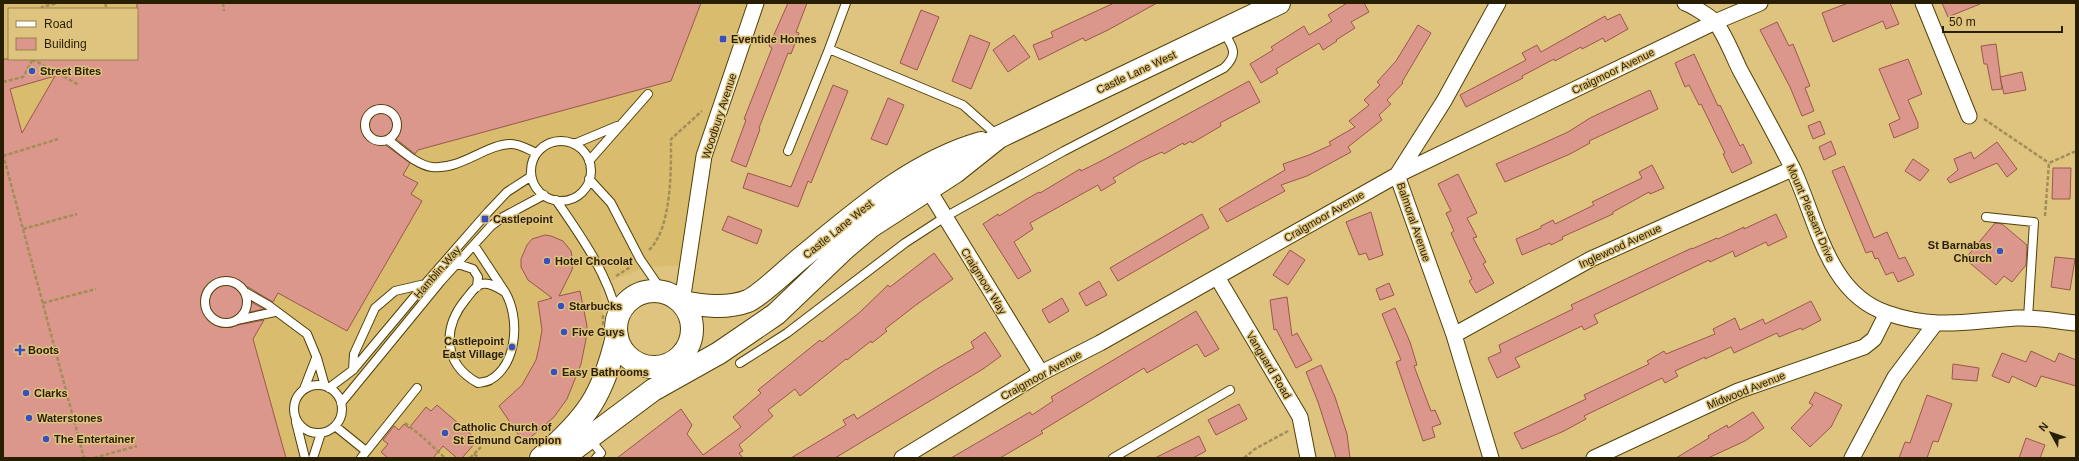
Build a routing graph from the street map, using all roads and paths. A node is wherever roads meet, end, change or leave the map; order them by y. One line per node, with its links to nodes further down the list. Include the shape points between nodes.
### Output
1 (57, 3): 10 (path)
2 (223, 3): 11 (path)
3 (756, 3): 55 (street, Woodbury Avenue, via 704,156)
4 (846, 3): 14 (lane)
5 (1279, 3): 13 (main road, Castle Lane West)
6 (1498, 3): 34 (street, Balmoral Avenue, via 1444,101)
7 (1685, 3): 12 (street)
8 (1760, 3): 12 (street, Craigmoor Avenue)
9 (1923, 3): 21 (street)
10 (42, 8)
11 (224, 11)
12 (1715, 22): 32 (street, Mount Pleasant Drive); 34 (street, Craigmoor Avenue)
13 (1223, 31): 23 (main road, Castle Lane West); 40 (lane, via 1234,53 1224,68 1064,151)
14 (829, 49): 23 (lane, via 963,104); 27 (lane)
15 (32, 60): 17 (path, via 23,77)
16 (35, 60): 18 (path)
17 (3, 82)
18 (79, 85)
19 (648, 94): 22 (lane)
20 (704, 109): 44 (path, via 670,139 666,218 656,243)
21 (1967, 111): 31 (path)
22 (620, 125): 26 (lane); 30 (lane)
23 (996, 138): 36 (main road, Castle Lane West, via 955,172); 55 (main road, Castle Lane West, via 961,149 889,189 750,300 721,306)
24 (58, 139): 29 (path)
25 (388, 140): 25 (lane, via 374,140 366,130 366,119 372,112 387,110 396,118 397,129); 28 (lane, via 417,161 431,167 452,164 497,146 512,144)
26 (574, 144): 28 (lane, via 554,142 544,146); 30 (lane)
27 (788, 151)
28 (537, 153): 33 (lane)
29 (3, 155): 42 (path)
30 (589, 160): 35 (lane)
31 (2049, 163)
32 (1792, 169): 57 (street, Mount Pleasant Drive, via 1827,254 1846,285 1875,308); 63 (street, Inglewood Avenue, via 1590,259)
33 (531, 173): 37 (lane, via 533,182); 48 (lane, Hamblin Way, via 530,177 507,192)
34 (1397, 175): 46 (street, Craigmoor Avenue); 63 (street, Balmoral Avenue)
35 (589, 179): 38 (lane, via 576,197); 44 (lane, via 611,203)
36 (928, 189): 40 (street, Craigmoor Way); 64 (main road, Castle Lane West, via 870,227 776,314)
37 (544, 195): 38 (lane); 43 (lane, Hamblin Way, via 503,217)
38 (556, 200): 47 (lane, via 586,244)
39 (77, 214): 42 (path)
40 (945, 217): 67 (lane, via 905,243 787,333); 69 (street, Craigmoor Way)
41 (1986, 218): 58 (lane, via 2034,222)
42 (23, 229): 54 (path)
43 (474, 245): 45 (lane, Hamblin Way); 53 (lane)
44 (640, 259): 47 (path); 51 (lane)
45 (458, 264): 49 (lane, via 473,269 478,277); 75 (lane, Hamblin Way)
46 (1217, 276): 69 (street, Craigmoor Avenue, via 1100,343); 78 (street, Vanguard Road)
47 (606, 283): 62 (lane, via 612,295); 62 (path, via 600,290 603,313)
48 (425, 284): 68 (lane, Hamblin Way); 68 (lane, Hamblin Way, via 395,291 375,308 354,354)
49 (477, 287): 53 (lane, via 489,284); 53 (lane, via 462,304 451,324 449,343 454,360 466,376 478,383 490,380 502,369 513,347 514,315)
50 (96, 289): 54 (path)
51 (662, 291): 55 (main road); 62 (main road, via 651,291 635,296 623,308)
52 (244, 292): 56 (lane, via 261,300); 59 (lane, via 246,307); 59 (lane, via 237,284 226,281 213,285 205,296 206,309 214,320 226,323)
53 (505, 292)
54 (43, 302): 86 (path)
55 (682, 302): 66 (main road, via 692,323 692,335 688,346)
56 (275, 312): 59 (lane); 65 (lane, via 306,334)
57 (1887, 313): 61 (street, Mount Pleasant Drive); 101 (street, Midwood Avenue, via 1874,339 1864,347 1738,391)
58 (2028, 318): 60 (street, Mount Pleasant Drive); 61 (street, Mount Pleasant Drive)
59 (237, 320)
60 (2076, 323)
61 (1936, 324): 102 (street, via 1895,377)
62 (612, 328): 66 (main road, via 620,346 635,362 656,367); 93 (main road, via 609,369 596,398 579,422)
63 (1454, 335): 100 (street, Balmoral Avenue)
64 (719, 353): 66 (main road); 73 (main road, Castle Lane West)
65 (317, 358): 70 (lane); 72 (lane)
66 (674, 360): 73 (main road, Castle Lane West)
67 (740, 363)
68 (353, 370): 70 (lane, Hamblin Way)
69 (1041, 373): 96 (street, Craigmoor Avenue)
70 (327, 387): 72 (lane, Hamblin Way, via 318,385); 75 (lane)
71 (417, 388): 76 (lane)
72 (304, 389): 77 (lane, via 295,401)
73 (653, 390): 81 (main road, Castle Lane West)
74 (1230, 390): 97 (lane)
75 (341, 402): 79 (lane, via 341,415)
76 (396, 415): 85 (lane); 90 (path)
77 (295, 416): 80 (lane, via 305,430); 88 (lane)
78 (1302, 424): 98 (path, via 1255,449); 99 (street, Vanguard Road)
79 (335, 426): 80 (lane); 85 (lane)
80 (321, 433): 89 (lane)
81 (588, 437): 94 (main road, Castle Lane West); 95 (lane, via 601,453)
82 (137, 446): 87 (path)
83 (481, 447): 84 (path)
84 (474, 454): 91 (path); 92 (path)
85 (364, 455)
86 (84, 458)
87 (94, 458)
88 (306, 458)
89 (313, 458)
90 (446, 458)
91 (470, 458)
92 (480, 458)
93 (541, 458)
94 (562, 458)
95 (596, 458)
96 (902, 458)
97 (1112, 458)
98 (1244, 458)
99 (1308, 458)
100 (1491, 458)
101 (1594, 458)
102 (1852, 458)

